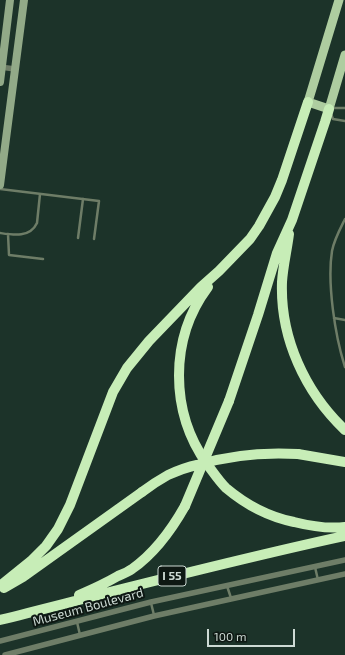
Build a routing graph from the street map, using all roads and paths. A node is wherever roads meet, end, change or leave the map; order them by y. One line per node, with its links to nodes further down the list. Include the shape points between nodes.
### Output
1 (10, 0): 5 (street)
2 (24, 0): 6 (street)
3 (339, 0): 8 (main road)
4 (345, 55): 10 (main road)
5 (1, 68): 6 (street); 7 (street)
6 (15, 69): 12 (street)
7 (0, 82)
8 (308, 102): 10 (main road); 24 (highway, via 275,197 250,239)
9 (345, 108): 10 (lane)
10 (329, 109): 11 (lane, via 333,120); 18 (highway)
11 (345, 121)
12 (2, 150): 13 (street)
13 (0, 185)
14 (0, 189): 15 (lane)
15 (40, 194): 16 (lane); 20 (lane, via 35,227 24,234)
16 (83, 199): 21 (lane); 22 (lane, via 99,201)
17 (345, 219): 25 (lane, via 332,249 330,267)
18 (292, 220): 28 (highway, via 282,283 283,307 290,341 302,373 311,388); 41 (highway, bridge, via 277,253 229,401 178,519 163,539 132,569)
19 (0, 233): 20 (lane)
20 (8, 234): 23 (lane, via 9,256)
21 (78, 238)
22 (94, 239)
23 (43, 259)
24 (219, 271): 30 (highway, via 192,313 181,348 179,365 184,414 200,454 226,487 254,507 281,519 307,526); 37 (highway, via 179,309 127,368 113,392 70,505 58,529 31,561)
25 (334, 318): 26 (lane); 27 (lane)
26 (345, 320)
27 (345, 367)
28 (345, 430)
29 (345, 462): 38 (highway, bridge, via 298,454 254,454 210,461 168,475 23,577)
30 (345, 527)
31 (345, 536): 41 (highway, I 55)
32 (345, 560): 33 (street, Museum Boulevard)
33 (315, 566): 35 (lane); 36 (street, Museum Boulevard)
34 (345, 574): 35 (street, Museum Boulevard)
35 (318, 580): 39 (street, Museum Boulevard)
36 (227, 585): 39 (lane); 40 (street, Museum Boulevard)
37 (0, 586)
38 (0, 590)
39 (231, 599): 42 (street, Museum Boulevard)
40 (151, 602): 42 (lane); 44 (street, Museum Boulevard)
41 (54, 606): 43 (highway, I 55)
42 (154, 616): 45 (street, Museum Boulevard)
43 (0, 620)
44 (77, 622): 45 (lane); 46 (street, Museum Boulevard)
45 (81, 636): 47 (street, Museum Boulevard)
46 (0, 641)
47 (5, 655)

